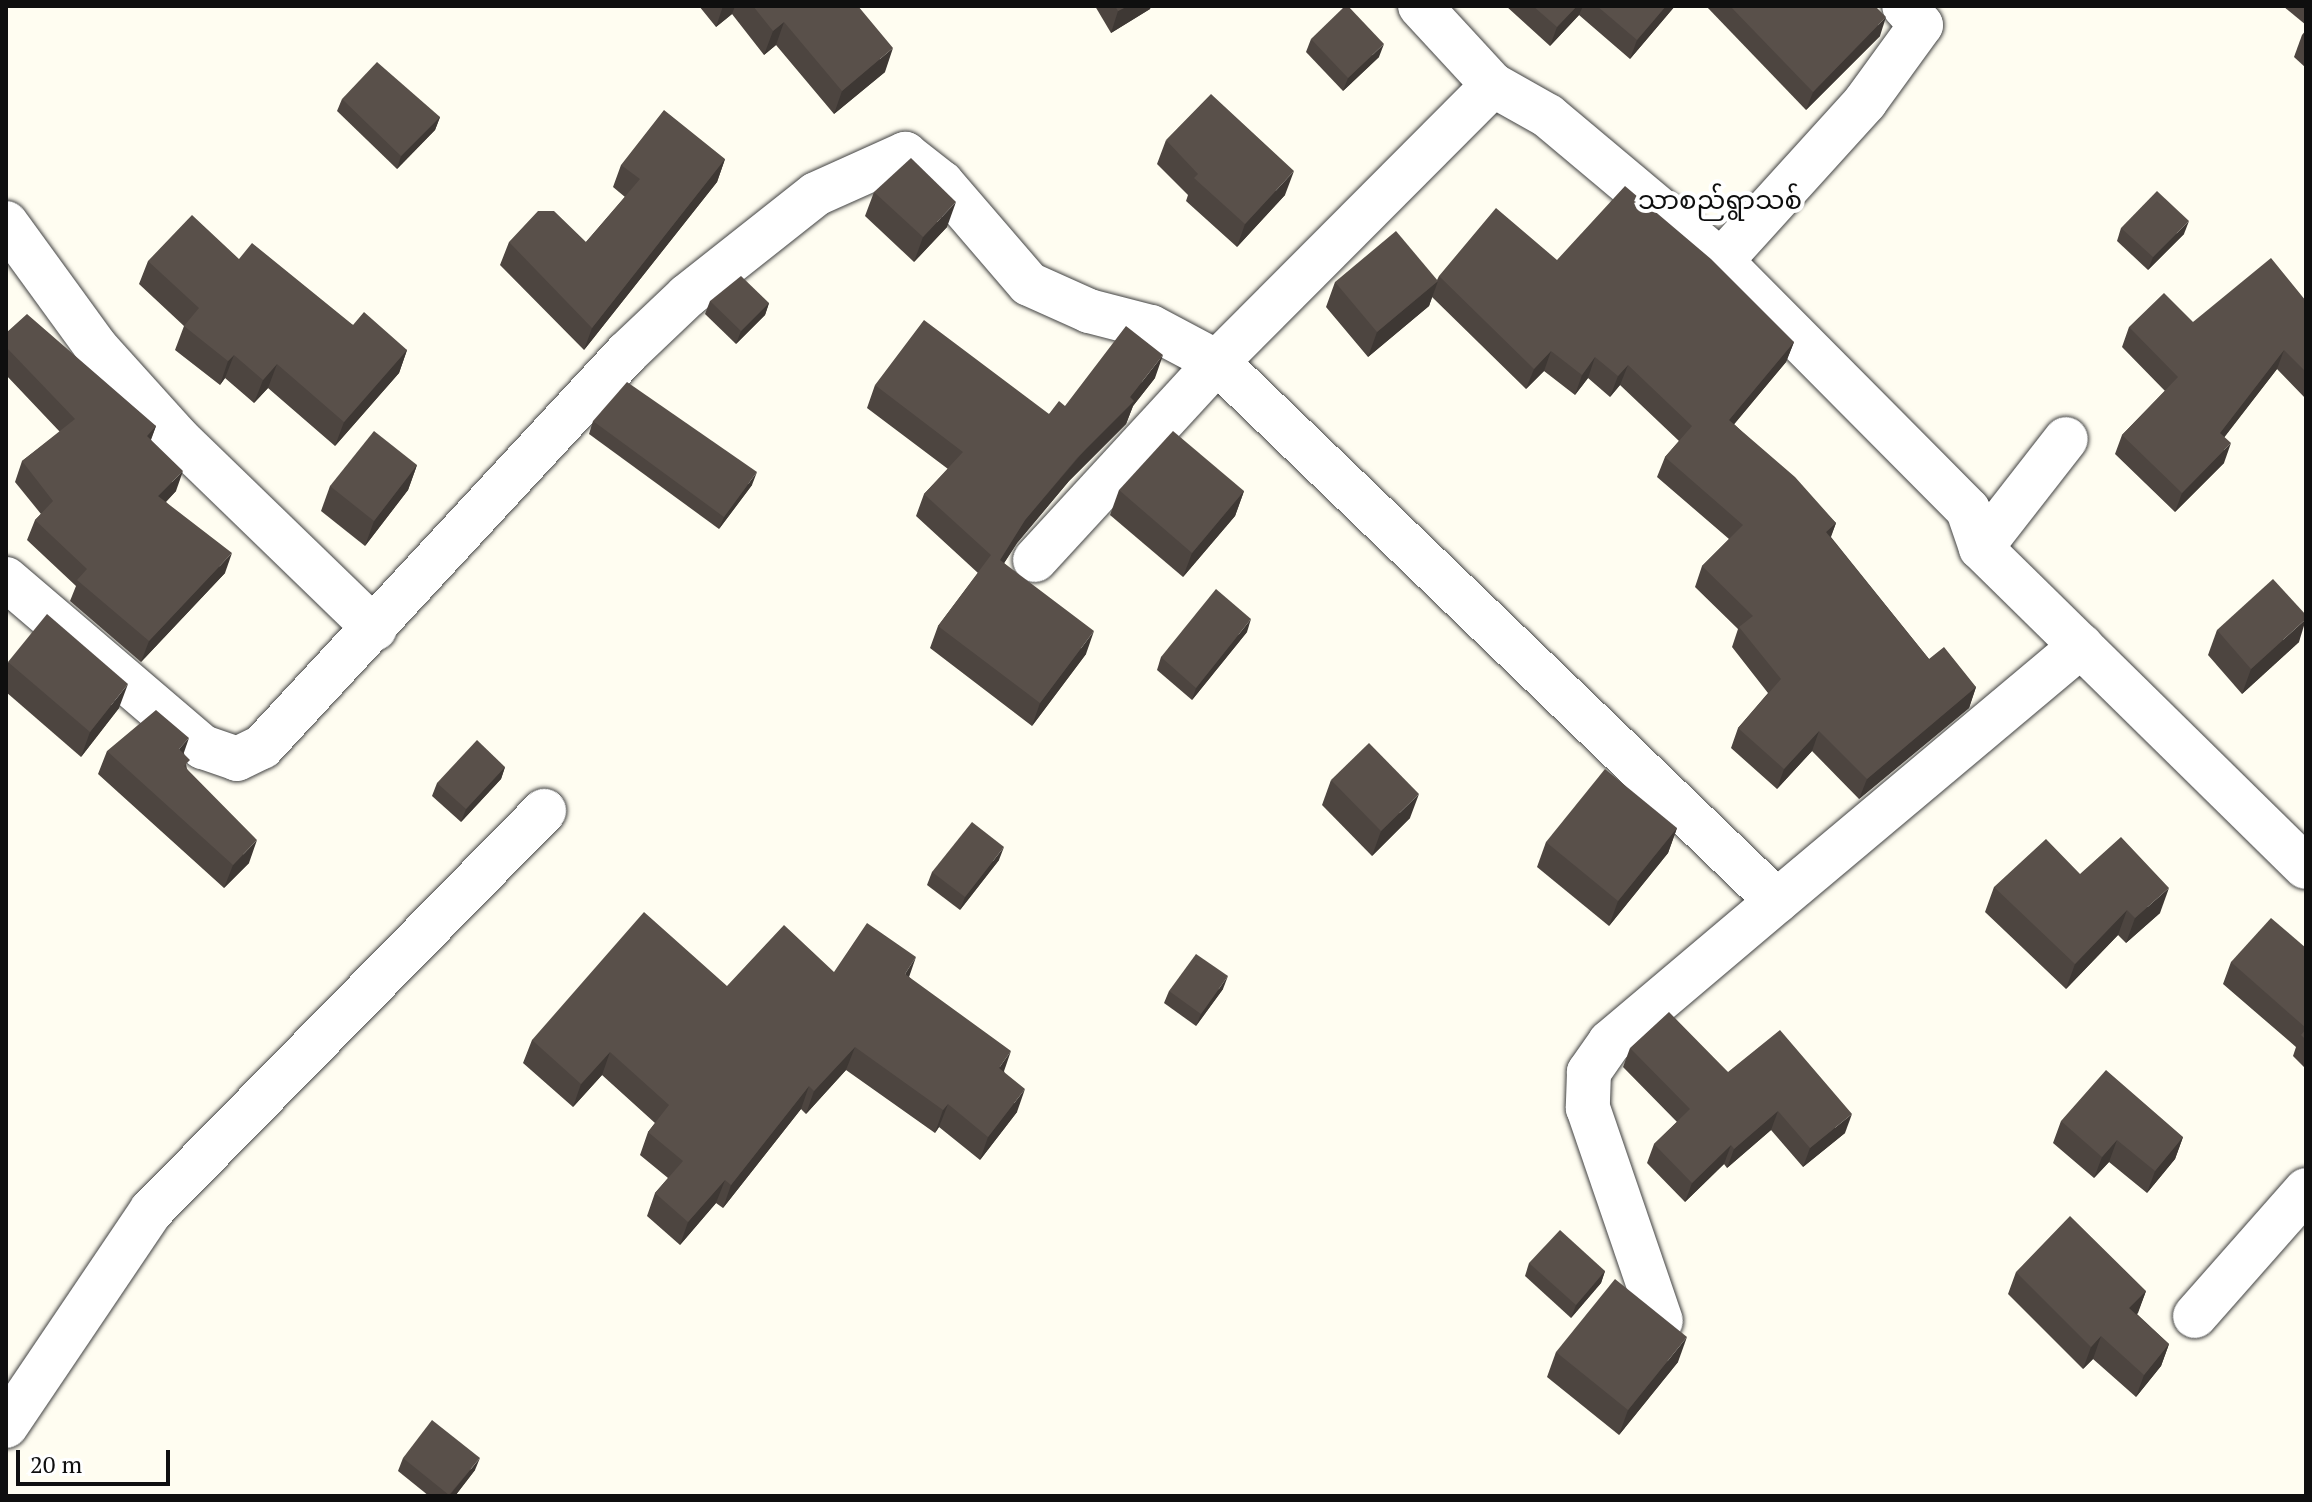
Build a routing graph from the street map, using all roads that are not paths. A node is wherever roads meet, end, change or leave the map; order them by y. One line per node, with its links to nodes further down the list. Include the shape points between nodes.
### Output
1 (1420, 6): 3 (street)
2 (1920, 12): 5 (street, via 1865,102)
3 (1493, 85): 5 (street, via 1548,116); 6 (street)
4 (6, 223): 11 (street, via 96,347 157,415)
5 (1721, 261): 8 (street, via 1968,510)
6 (1217, 362): 9 (street); 11 (street, via 1151,327 1089,311 1029,284 942,183 905,154 816,194 687,296 627,353); 15 (street)
7 (2066, 439): 8 (street)
8 (1981, 548): 12 (street)
9 (1035, 560)
10 (6, 579): 11 (street, via 203,747 237,759 262,747)
11 (375, 629)
12 (2081, 646): 14 (street); 15 (street)
13 (544, 811): 19 (street, via 151,1211)
14 (2306, 867)
15 (1777, 901): 18 (street, via 1610,1042 1589,1072 1588,1108)
16 (2306, 1190): 17 (street)
17 (2195, 1316)
18 (1661, 1321)
19 (6, 1426)

